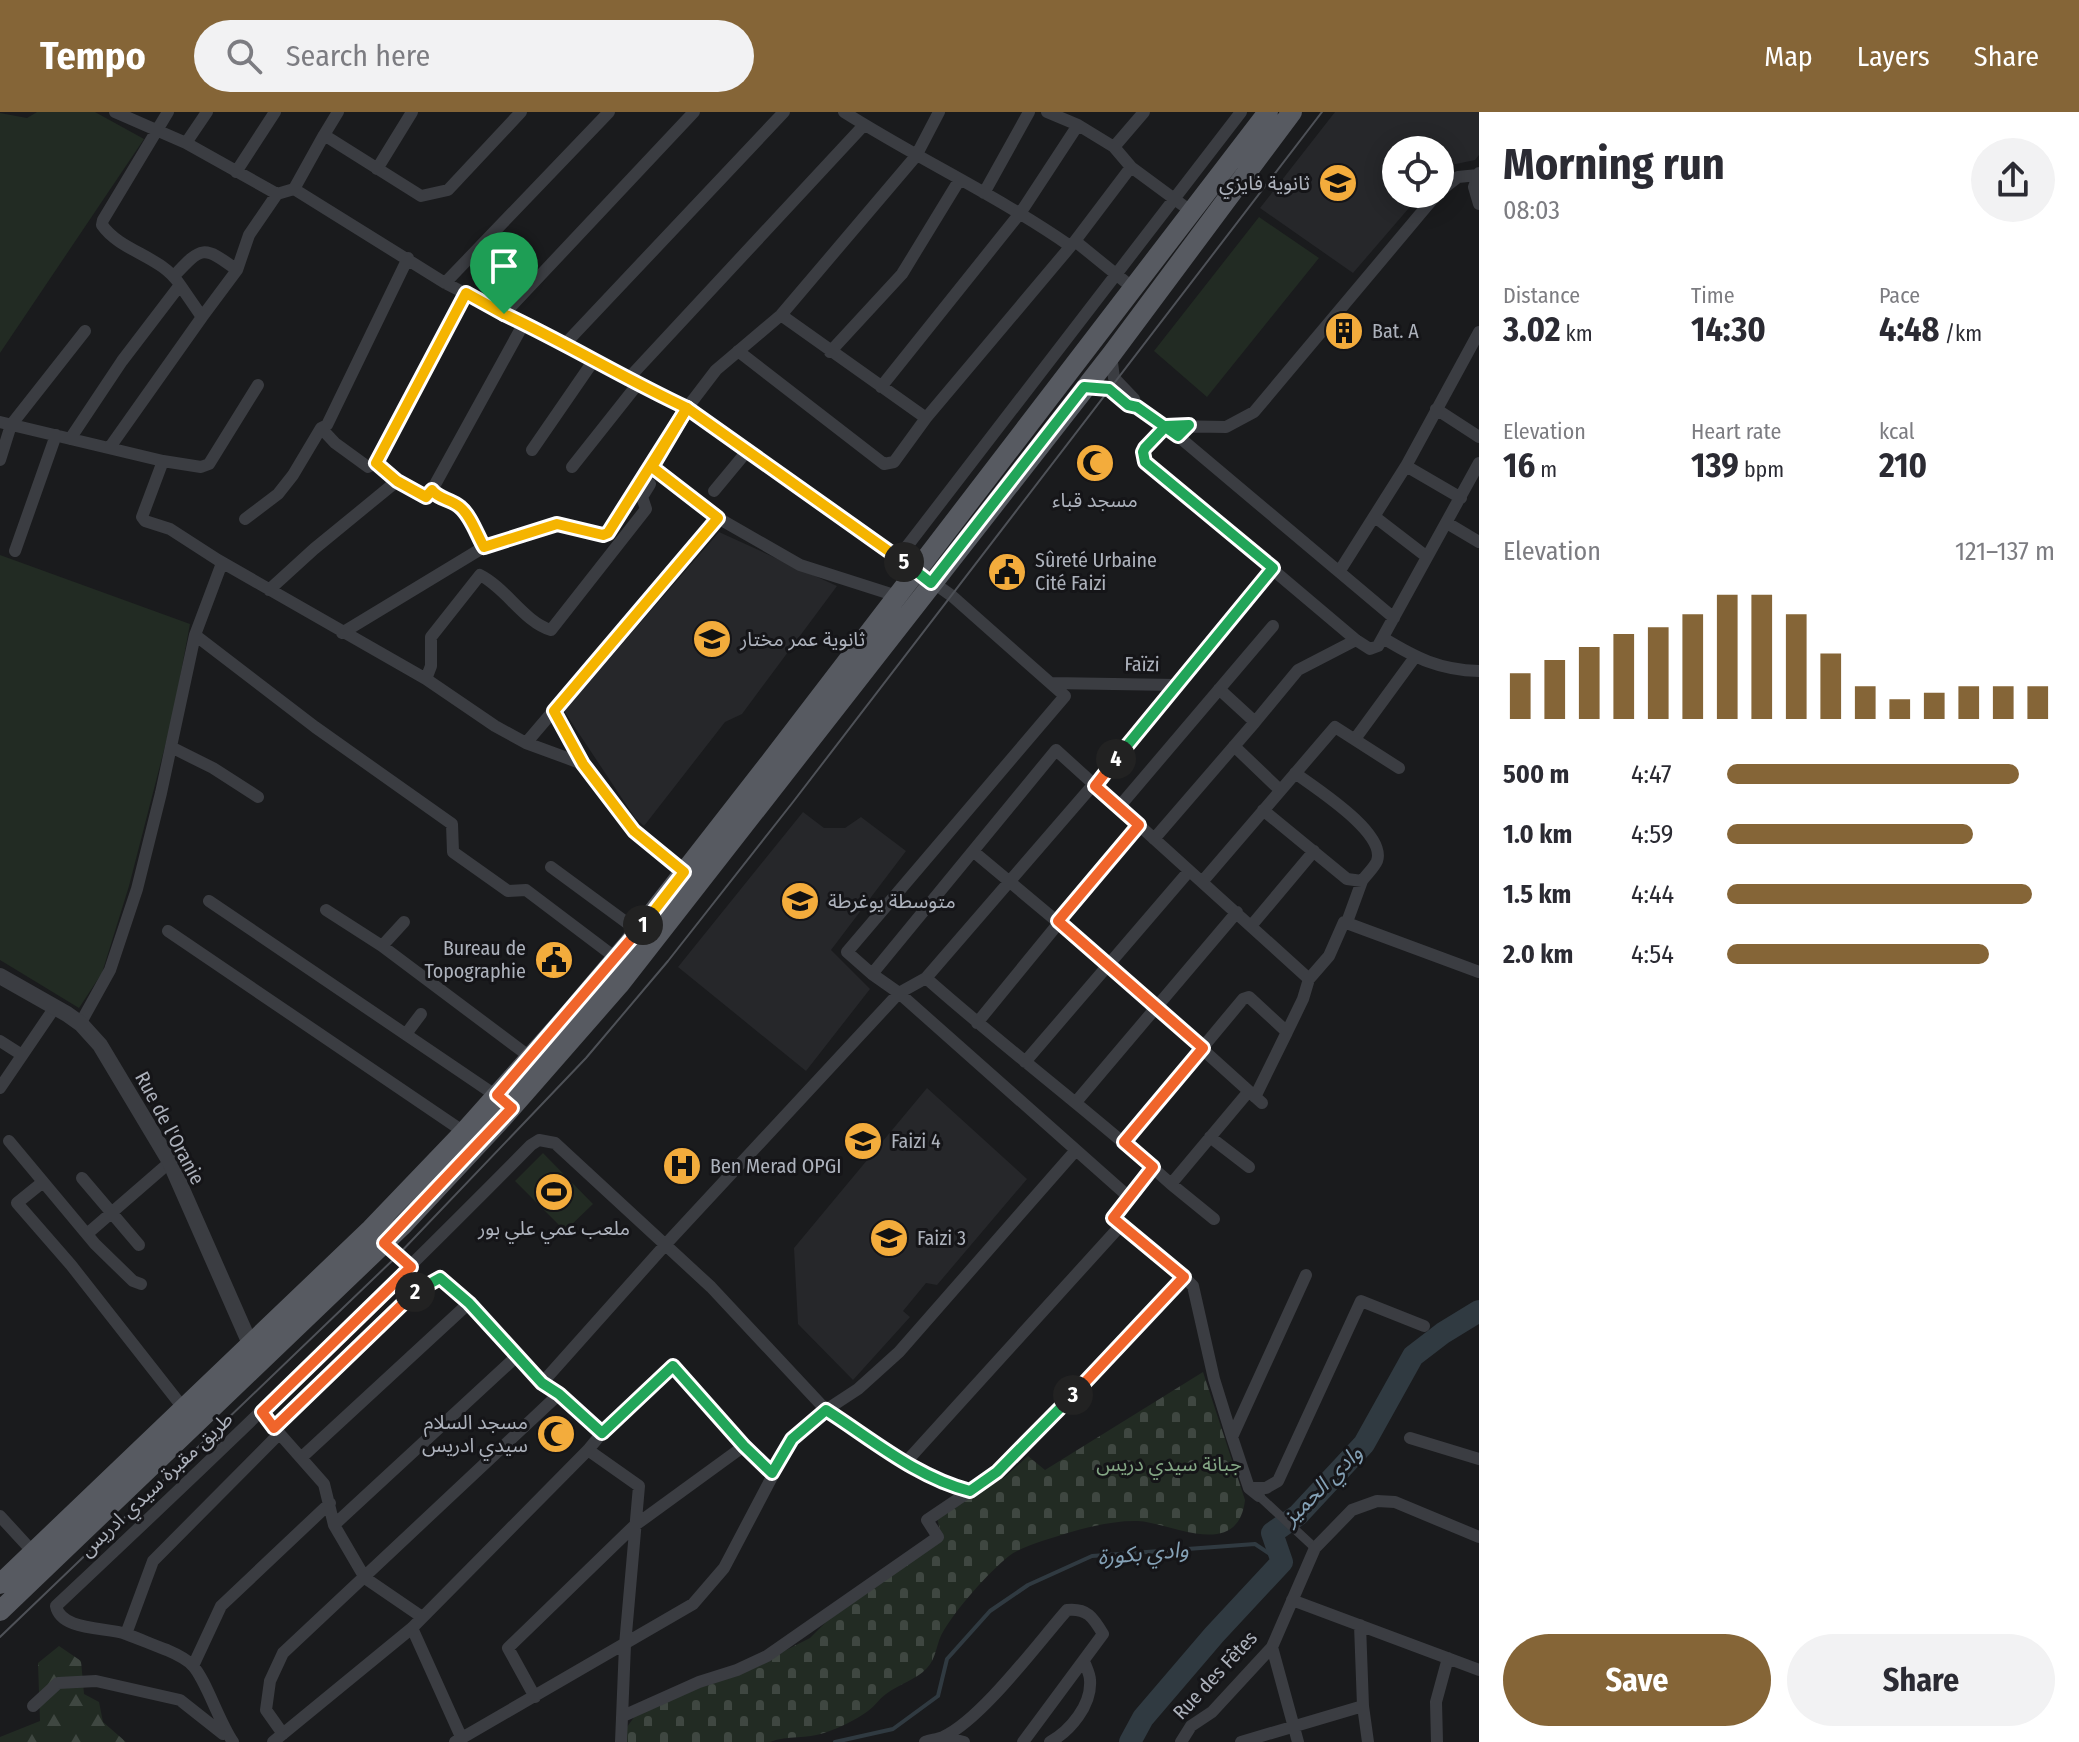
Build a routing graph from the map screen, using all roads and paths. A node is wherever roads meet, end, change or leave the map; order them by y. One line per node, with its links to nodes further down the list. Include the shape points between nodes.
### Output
1 (115, 112): 21 (street)
2 (168, 112): 21 (street)
3 (207, 112): 23 (street)
4 (275, 112): 28 (street)
5 (338, 112): 22 (street)
6 (412, 112): 27 (street)
7 (521, 112): 27 (street, via 448,190 421,196)
8 (609, 112): 45 (street)
9 (694, 112): 48 (street)
10 (784, 112): 54 (street)
11 (845, 112): 19 (street)
12 (939, 112): 25 (street)
13 (1029, 112): 33 (street)
14 (1047, 112): 20 (street)
15 (1144, 112): 24 (street)
16 (1241, 112): 35 (street)
17 (1268, 112): 39 (main road)
18 (1292, 112): 57 (main road)
19 (864, 125): 25 (street); 59 (street)
20 (1078, 125): 24 (street); 38 (street)
21 (155, 130): 23 (street); 44 (street, via 102,225)
22 (324, 135): 27 (street); 32 (street)
23 (186, 143): 28 (street)
24 (1114, 147): 26 (street)
25 (916, 156): 30 (street); 49 (street)
26 (1131, 167): 35 (street); 40 (street)
27 (377, 169)
28 (236, 172): 34 (street)
29 (1478, 174): 31 (street); 36 (street, via 1474,187)
30 (960, 179): 33 (street); 56 (street, via 902,274)
31 (1454, 180)
32 (294, 189): 34 (street); 41 (street)
33 (984, 193): 38 (street)
34 (277, 194): 42 (street, via 249,235)
35 (1175, 197): 39 (street); 43 (street)
36 (1479, 204)
37 (1426, 208): 68 (street, via 1254,412 1226,427)
38 (1021, 212): 40 (street); 61 (street)
39 (1192, 212): 46 (main road)
40 (1072, 244): 43 (street); 66 (street)
41 (408, 258): 45 (street); 70 (street)
42 (237, 270): 44 (street, via 200,251); 50 (street)
43 (1115, 274): 46 (street); 97 (street)
44 (177, 281): 50 (street); 74 (street)
45 (445, 283): 47 (street)
46 (1133, 288): 101 (main road)
47 (466, 293): 48 (street); 80 (street)
48 (504, 314): 51 (street)
49 (781, 315): 55 (street); 56 (street)
50 (202, 317): 75 (street)
51 (524, 323): 54 (street); 86 (street)
52 (85, 331): 67 (street)
53 (1479, 332): 65 (street)
54 (565, 344): 58 (street)
55 (738, 351): 64 (street); 66 (street, via 884,464 894,462)
56 (830, 352): 61 (street)
57 (1111, 355): 62 (main road); 63 (street)
58 (594, 360): 59 (street); 76 (street)
59 (632, 382): 64 (street); 83 (street)
60 (258, 385): 79 (street, via 209,464)
61 (881, 387): 66 (street)
62 (1084, 387): 63 (street); 101 (main road)
63 (1115, 387): 69 (street, via 1128,405)
64 (687, 408): 77 (street); 84 (street)
65 (1436, 409): 73 (street); 82 (street)
66 (926, 418)
67 (5, 423): 71 (street); 78 (street)
68 (1189, 425): 69 (street); 72 (street)
69 (1166, 426): 72 (street); 99 (street, via 1145,448 1145,462)
70 (321, 428): 80 (street, via 368,467); 91 (street, via 278,494)
71 (56, 435): 74 (street); 95 (street)
72 (1178, 436): 100 (street)
73 (1479, 437)
74 (70, 439): 75 (street)
75 (110, 447): 79 (street)
76 (532, 450)
77 (748, 450): 87 (street); 97 (street)
78 (0, 460)
79 (163, 461): 98 (street, via 142,517)
80 (376, 463): 85 (street)
81 (1479, 463): 88 (street)
82 (1406, 466): 88 (street); 89 (street)
83 (572, 467)
84 (654, 470): 90 (street); 94 (street, via 608,533 557,524); 112 (street, via 642,497 646,509 551,630 480,575 431,637)
85 (397, 481): 86 (street, via 426,497); 102 (street)
86 (432, 490): 94 (street, via 465,512)
87 (714, 491)
88 (1461, 498): 92 (street)
89 (1375, 517): 96 (street); 100 (street)
90 (718, 518): 103 (street, via 800,565); 116 (street)
91 (245, 519)
92 (1447, 523): 93 (street); 96 (street)
93 (1479, 542)
94 (484, 547): 106 (street)
95 (15, 551)
96 (1427, 557): 104 (street)
97 (898, 558): 101 (street)
98 (222, 563): 102 (street); 107 (street)
99 (1273, 568): 109 (street); 114 (street, Faïzi)
100 (1339, 572): 104 (street)
101 (924, 577): 103 (main road); 113 (street); 172 (main road, via 681,908)
102 (269, 590): 106 (street)
103 (897, 596): 136 (main road)
104 (1394, 618): 108 (street)
105 (1273, 626): 115 (street)
106 (342, 633): 112 (street)
107 (195, 635): 121 (street); 150 (street, via 452,824 453,852 508,891 526,890)
108 (1383, 638): 109 (street, via 1370,649); 110 (street)
109 (1356, 640): 117 (street, via 1298,670)
110 (1415, 657): 111 (street, via 1452,670); 118 (street)
111 (1479, 671)
112 (426, 679): 119 (street)
113 (1051, 683): 114 (street, Faïzi); 153 (street, via 1065,696 847,952)
114 (1176, 685): 125 (street)
115 (1219, 689): 117 (street); 128 (street)
116 (554, 711): 119 (street); 122 (street)
117 (1255, 722): 120 (street)
118 (1355, 739): 123 (street); 124 (street, via 1335,727)
119 (526, 743): 122 (street)
120 (1234, 746): 126 (street); 131 (street)
121 (171, 747): 127 (street); 162 (street, via 110,970)
122 (583, 764): 136 (street, via 634,831)
123 (1399, 768)
124 (1295, 773): 126 (street); 138 (street, via 1367,830 1377,847 1377,860)
125 (1095, 786): 128 (street); 130 (street); 133 (street, via 1056,750); 137 (street)
126 (1280, 790): 129 (street)
127 (258, 797)
128 (1119, 807): 130 (street)
129 (1263, 810): 132 (street); 139 (street)
130 (1139, 825): 131 (street); 143 (street)
131 (1154, 839): 135 (street)
132 (1314, 851): 138 (street, via 1347,879); 146 (street)
133 (974, 852): 137 (street); 153 (street)
134 (551, 867): 148 (street)
135 (1189, 871): 139 (street); 151 (street)
136 (684, 872): 148 (main road)
137 (1008, 880): 143 (street); 155 (street)
138 (1362, 881): 145 (street)
139 (1202, 882): 142 (street)
140 (209, 901): 164 (street)
141 (326, 910): 149 (street)
142 (1237, 912): 146 (street); 158 (street)
143 (1058, 921): 151 (street); 161 (street)
144 (404, 922): 149 (street)
145 (1347, 922): 152 (street); 156 (street)
146 (1251, 926): 156 (street)
147 (168, 931): 174 (street)
148 (638, 931): 150 (main road)
149 (382, 946): 168 (street)
150 (616, 958): 168 (main road)
151 (1108, 964): 158 (street); 169 (street)
152 (1479, 972)
153 (872, 974): 157 (street)
154 (0, 976): 159 (street, Rue de l'Oranie)
155 (926, 978): 157 (street); 161 (street)
156 (1309, 979): 163 (street)
157 (899, 993): 178 (street); 191 (street)
158 (1155, 1006): 166 (street); 173 (street)
159 (55, 1007): 162 (street, Rue de l'Oranie); 167 (street)
160 (421, 1014): 164 (street)
161 (977, 1023): 169 (street)
162 (80, 1024): 179 (street, Rue de l'Oranie, via 100,1045)
163 (1287, 1032): 166 (street, via 1249,997); 171 (street)
164 (406, 1034): 172 (street)
165 (0, 1041): 167 (street)
166 (1203, 1048): 171 (street); 177 (street)
167 (22, 1055): 170 (street)
168 (530, 1057): 172 (main road)
169 (1025, 1062): 173 (street)
170 (0, 1088)
171 (1255, 1097): 175 (street)
172 (505, 1101): 174 (main road); 190 (main road)
173 (1076, 1102): 177 (street)
174 (464, 1132): 200 (main road)
175 (1210, 1137): 181 (street); 184 (street)
176 (9, 1141): 183 (street)
177 (1124, 1142): 180 (street)
178 (1076, 1150): 185 (street); 205 (street, via 899,1352)
179 (170, 1162): 186 (street); 200 (street, Rue de l'Oranie)
180 (1153, 1167): 184 (street); 185 (street)
181 (1249, 1167)
182 (82, 1178): 186 (street)
183 (43, 1182): 189 (street); 204 (street, via 17,1203)
184 (1171, 1184): 187 (street)
185 (1130, 1198): 188 (street, via 1113,1218)
186 (112, 1213): 189 (street); 192 (street)
187 (1214, 1219)
188 (1122, 1224): 195 (street); 215 (street)
189 (87, 1234): 196 (street)
190 (384, 1243): 193 (street); 200 (main road)
191 (666, 1244): 193 (street, طريق مقبرة سيدي ادريس, via 562,1149 539,1140); 202 (street); 205 (street)
192 (139, 1245)
193 (409, 1269): 197 (street); 206 (street, طريق مقبرة سيدي ادريس)
194 (1306, 1275): 209 (street)
195 (1184, 1277): 209 (street, via 1193,1286); 217 (street, via 997,1472)
196 (141, 1284)
197 (420, 1288): 198 (street, via 440,1278); 207 (street)
198 (469, 1303): 201 (street); 213 (street)
199 (1424, 1326): 218 (street, via 1361,1301 1278,1481)
200 (254, 1354): 204 (main road); 229 (main road)
201 (518, 1355): 202 (street); 221 (street)
202 (542, 1383): 203 (street)
203 (559, 1394): 208 (street); 226 (street)
204 (184, 1409): 225 (main road)
205 (826, 1410): 215 (street); 216 (street, via 792,1439)
206 (262, 1412): 207 (street); 233 (street, طريق مقبرة سيدي ادريس, via 56,1606 63,1619)
207 (276, 1431): 213 (street); 233 (street, via 153,1561)
208 (602, 1433): 211 (street, via 673,1366); 212 (street)
209 (1232, 1437): 218 (street)
210 (1410, 1438): 214 (street)
211 (744, 1446): 216 (street); 222 (street)
212 (588, 1450): 222 (street, via 639,1486); 230 (street)
213 (302, 1457): 219 (street, via 324,1484)
214 (1479, 1459)
215 (906, 1462): 217 (street, via 942,1484)
216 (772, 1473): 234 (street, via 730,1557 704,1592)
217 (970, 1491): 243 (street, via 927,1520 938,1537 767,1656)
218 (1254, 1492): 224 (street)
219 (330, 1503): 221 (street); 238 (street, via 221,1606)
220 (0, 1516): 225 (street)
221 (334, 1525): 226 (street)
222 (634, 1526): 234 (street); 240 (street, via 508,1648)
223 (1479, 1537): 224 (street, via 1395,1502 1377,1501 1352,1510)
224 (1315, 1548): 228 (street, Rue des Fêtes)
225 (33, 1552): 227 (main road)
226 (365, 1578): 230 (street); 246 (street, via 283,1653 270,1681 266,1710)
227 (0, 1584)
228 (1292, 1600): 231 (street); 235 (street, Rue des Fêtes)
229 (0, 1611)
230 (422, 1617): 232 (street)
231 (1360, 1625): 236 (street); 242 (street)
232 (412, 1628): 246 (street); 247 (street)
233 (126, 1634): 238 (street)
234 (625, 1645): 240 (street); 243 (street)
235 (1272, 1647): 244 (street); 254 (street, Rue des Fêtes)
236 (1448, 1658): 239 (street); 258 (street, via 1436,1702)
237 (1084, 1661): 245 (street, via 1103,1634 1092,1616 1080,1609 1067,1610 984,1705); 252 (street); 253 (street, via 1090,1680 1081,1714)
238 (193, 1666): 248 (street)
239 (1479, 1670)
240 (535, 1697): 247 (street)
241 (33, 1706): 248 (street, via 58,1683 96,1681 180,1700)
242 (1363, 1706): 244 (street); 257 (street)
243 (623, 1716): 249 (street)
244 (1294, 1728): 255 (street); 256 (street)
245 (944, 1737): 250 (street); 251 (street)
246 (278, 1738)
247 (459, 1740)
248 (232, 1741)
249 (621, 1741)
250 (925, 1742)
251 (964, 1742)
252 (1023, 1742)
253 (1050, 1742)
254 (1181, 1742)
255 (1241, 1742)
256 (1298, 1742)
257 (1368, 1742)
258 (1437, 1742)

